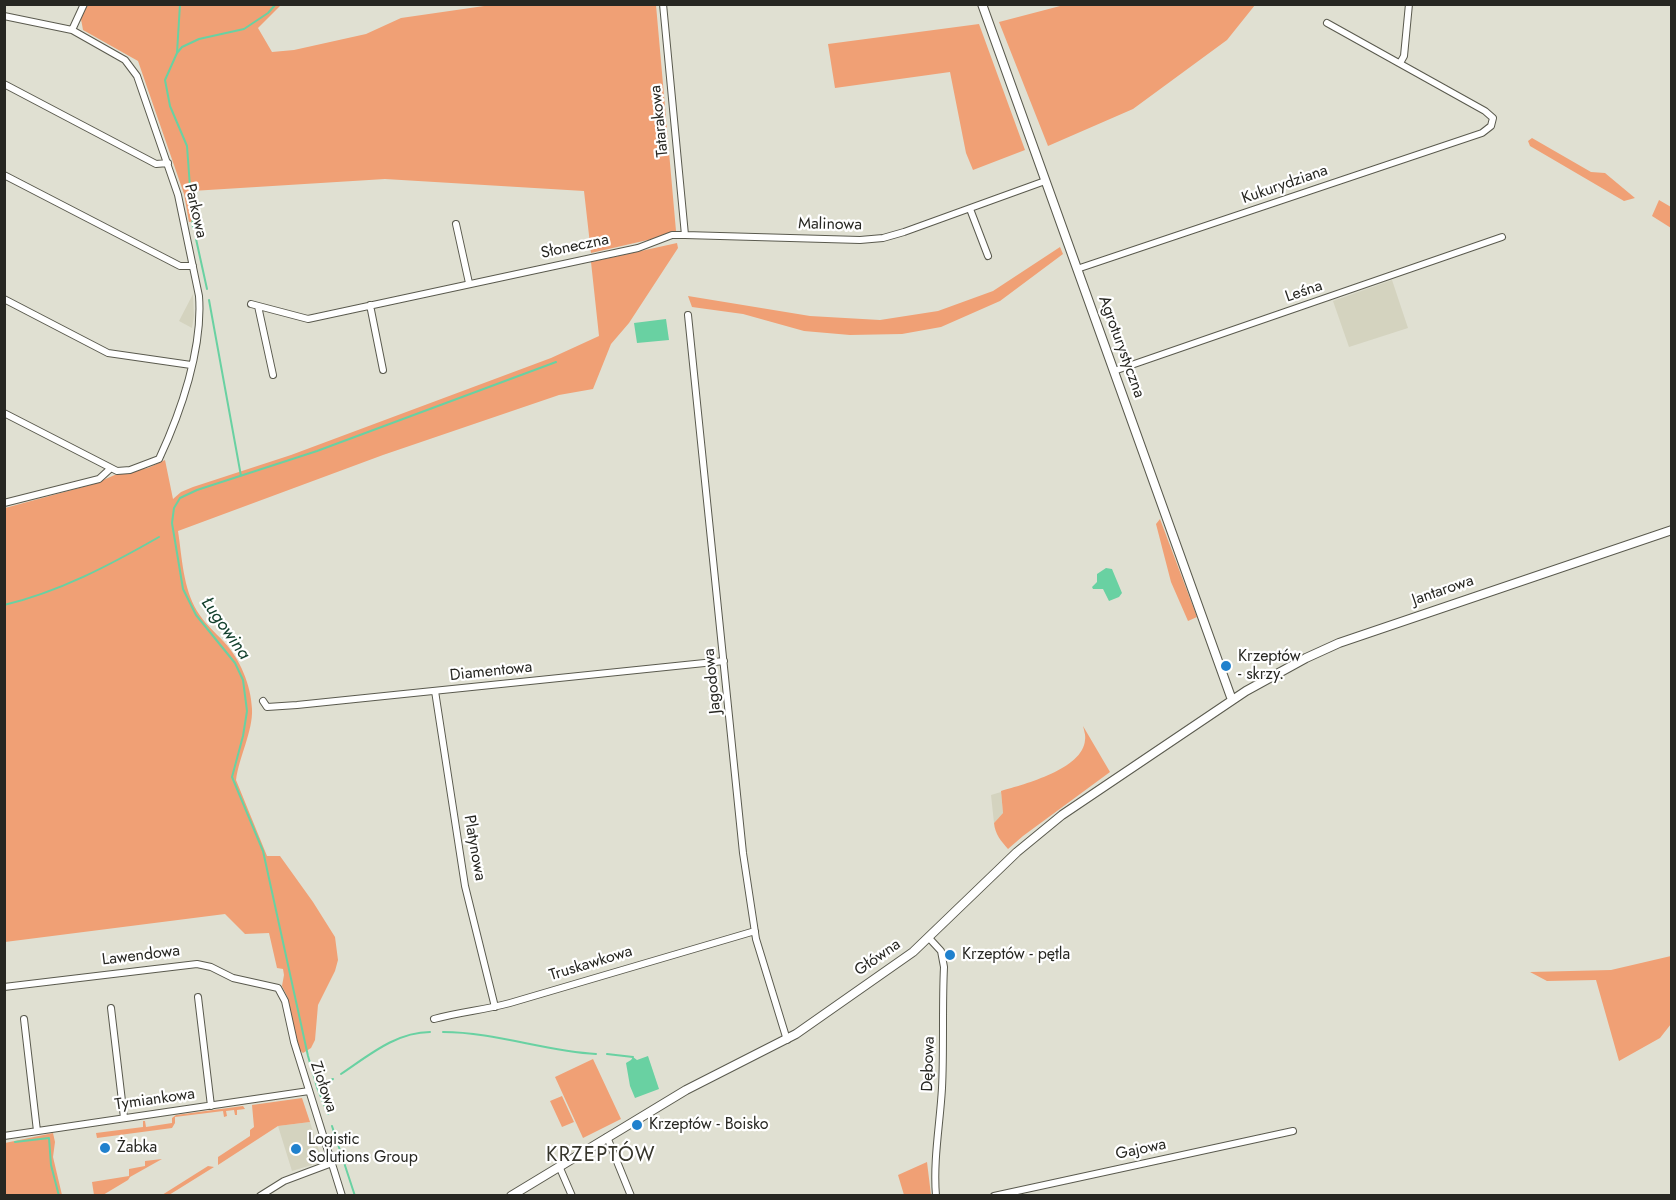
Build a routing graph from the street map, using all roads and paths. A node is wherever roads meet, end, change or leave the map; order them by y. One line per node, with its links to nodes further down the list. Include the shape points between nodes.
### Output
1 (84, 4): 7 (street)
2 (663, 4): 15 (street, Tatarakowa)
3 (982, 4): 12 (street, Agroturystyczna)
4 (1409, 4): 8 (street)
5 (4, 16): 7 (street, Parkowa)
6 (1327, 22): 8 (street)
7 (72, 30): 10 (street, Parkowa, via 131,67)
8 (1400, 63): 19 (street, Kukurydziana, via 1485,111 1493,118 1491,126 1482,133)
9 (4, 84): 10 (street, via 156,164)
10 (168, 163): 18 (street, Parkowa)
11 (4, 175): 18 (street, via 180,266)
12 (1045, 181): 13 (street, Malinowa); 19 (street, Agroturystyczna)
13 (970, 209): 15 (street, Malinowa, via 873,239); 17 (street)
14 (456, 224): 20 (street)
15 (685, 235): 20 (street, Słoneczna)
16 (1502, 237): 26 (street, Leśna)
17 (988, 256)
18 (193, 266): 24 (street, Parkowa, via 200,309)
19 (1077, 269): 26 (street, Agroturystyczna)
20 (469, 284): 22 (street, Słoneczna)
21 (4, 299): 24 (street, via 108,353)
22 (370, 305): 25 (street); 27 (street, Słoneczna, via 308,319 254,305)
23 (688, 315): 32 (street, Jagodowa)
24 (191, 365): 29 (street, Parkowa, via 178,416 159,459 130,471)
25 (383, 370)
26 (1114, 371): 34 (street, Agroturystyczna)
27 (273, 375)
28 (4, 413): 29 (street)
29 (111, 468): 30 (street, via 99,479)
30 (4, 503)
31 (1671, 530): 34 (street, Jantarowa, via 1339,643)
32 (724, 661): 33 (street, Diamentowa); 36 (street, Jagodowa, via 743,853)
33 (435, 691): 35 (street, Diamentowa, via 267,707); 41 (street, Platynowa, via 465,886)
34 (1232, 700): 37 (street, Główna, via 1062,815)
35 (263, 701)
36 (755, 931): 41 (street, Truskawkowa); 45 (street, Jagodowa)
37 (928, 938): 45 (street, Główna); 55 (street, Dębowa, via 941,951 944,967 941,1106 934,1168)
38 (4, 987): 39 (street, Lawendowa, via 197,964 233,978)
39 (278, 988): 46 (street, Ziołowa)
40 (198, 997): 47 (street)
41 (495, 1007): 44 (street, Truskawkowa)
42 (111, 1008): 48 (street)
43 (24, 1019): 49 (street)
44 (434, 1019)
45 (787, 1040): 52 (street, Główna, via 686,1090)
46 (309, 1091): 47 (street, Tymiankowa); 53 (street, Ziołowa)
47 (211, 1106): 48 (street, Tymiankowa)
48 (124, 1118): 49 (street, Tymiankowa)
49 (37, 1131): 51 (street, Tymiankowa)
50 (1293, 1131): 61 (street, Gajowa)
51 (4, 1136)
52 (607, 1137): 54 (street, Główna); 60 (street)
53 (332, 1163): 56 (street, via 284,1180); 57 (street, Ziołowa)
54 (559, 1166): 58 (street, Główna); 59 (street)
55 (938, 1194)
56 (260, 1196)
57 (342, 1196)
58 (511, 1196)
59 (572, 1196)
60 (631, 1196)
61 (994, 1196)

